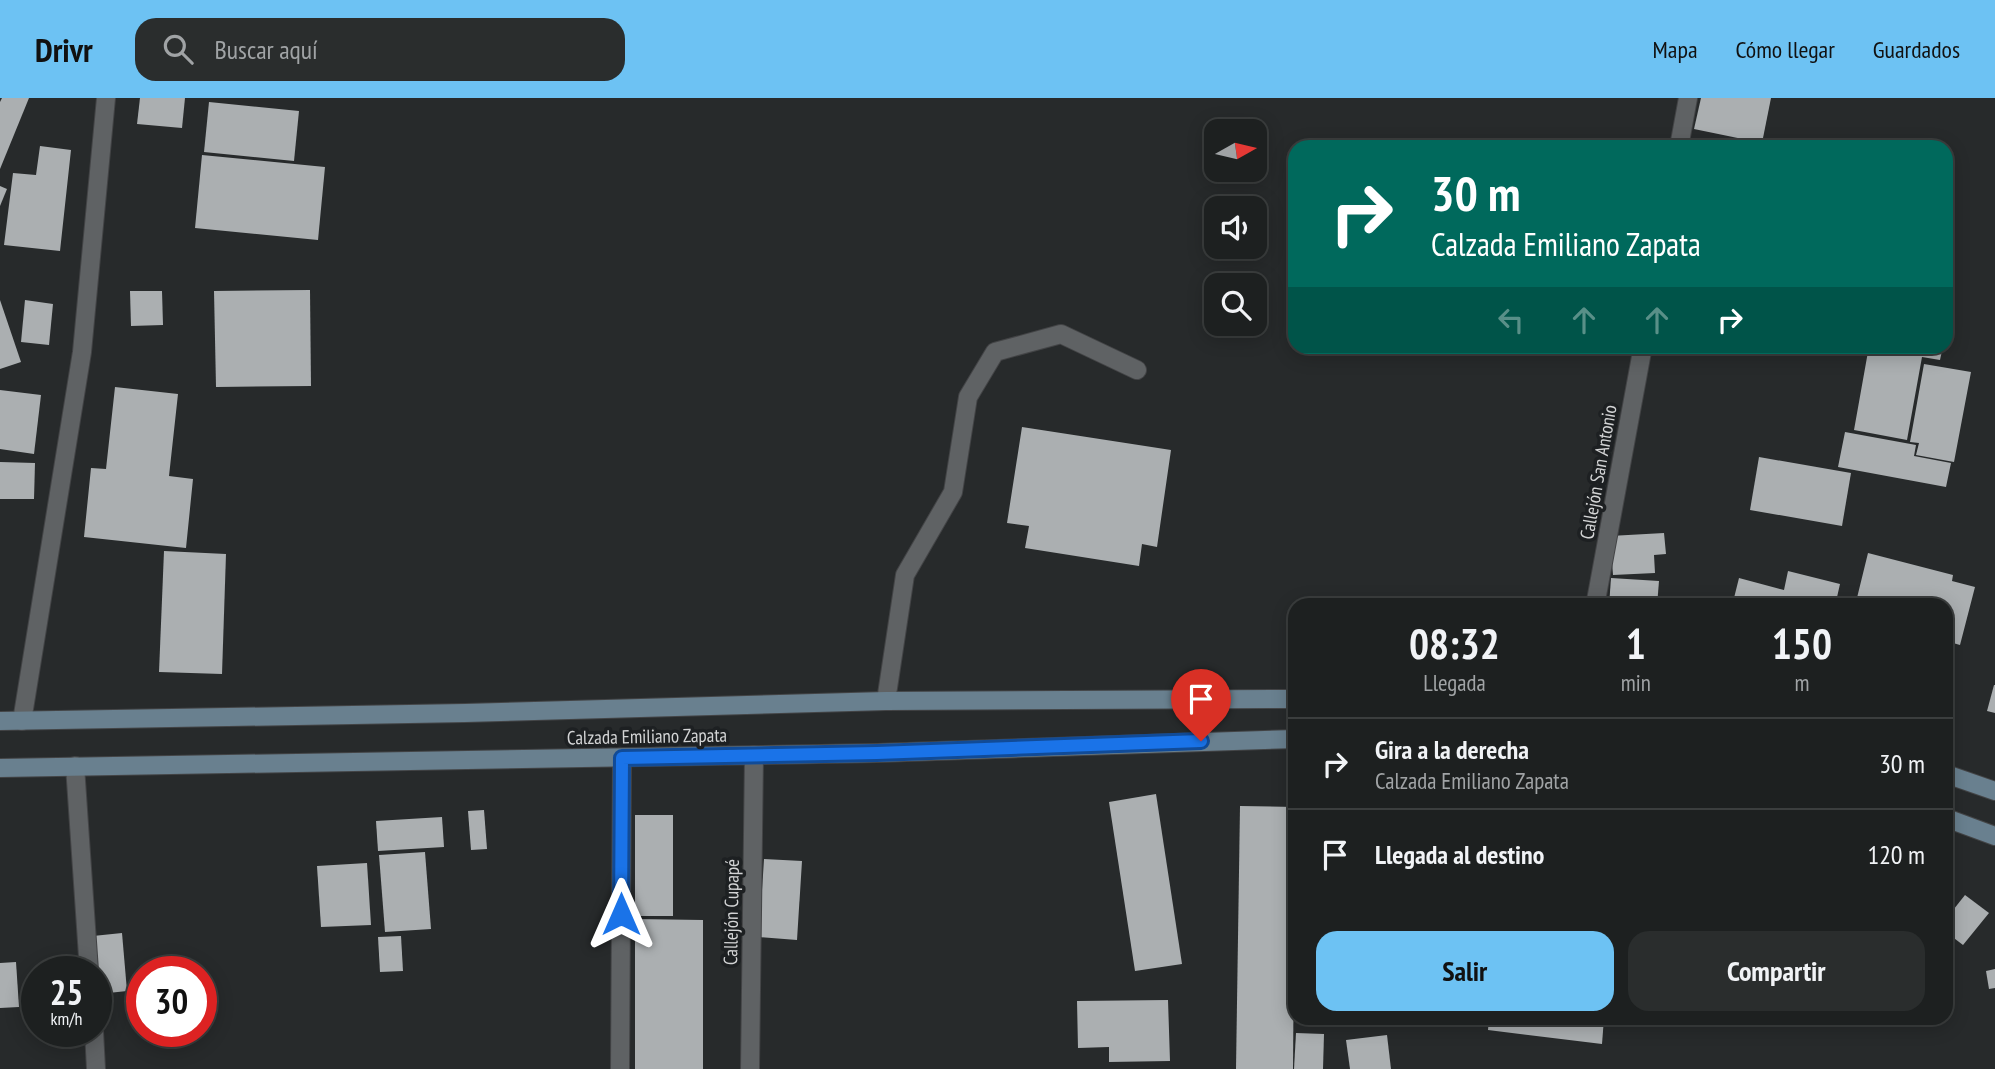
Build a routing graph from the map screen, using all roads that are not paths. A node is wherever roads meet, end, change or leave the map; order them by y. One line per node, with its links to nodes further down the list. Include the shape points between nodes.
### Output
1 (106, 98): 10 (street, via 82,352)
2 (1688, 98): 3 (street)
3 (1680, 140)
4 (1642, 354): 6 (street, Callejón San Antonio)
5 (1137, 370): 8 (street, via 1061,334 995,352 968,397 953,492 905,575)
6 (1596, 598)
7 (1288, 699): 8 (main road, Calzada Emiliano Zapata)
8 (886, 701): 10 (main road, Calzada Emiliano Zapata)
9 (0, 721): 10 (main road, Calzada Emiliano Zapata)
10 (22, 721)
11 (1288, 739): 12 (main road, Calzada Emiliano Zapata)
12 (754, 755): 13 (main road, Calzada Emiliano Zapata); 24 (street, Callejón Cupapé)
13 (622, 758): 14 (main road, Calzada Emiliano Zapata); 23 (street)
14 (75, 766): 15 (main road, Calzada Emiliano Zapata); 20 (street)
15 (0, 768)
16 (1953, 776): 17 (main road)
17 (1995, 791)
18 (1953, 821): 19 (main road)
19 (1995, 836)
20 (88, 956)
21 (95, 1047): 22 (street)
22 (96, 1069)
23 (620, 1069)
24 (750, 1069)

